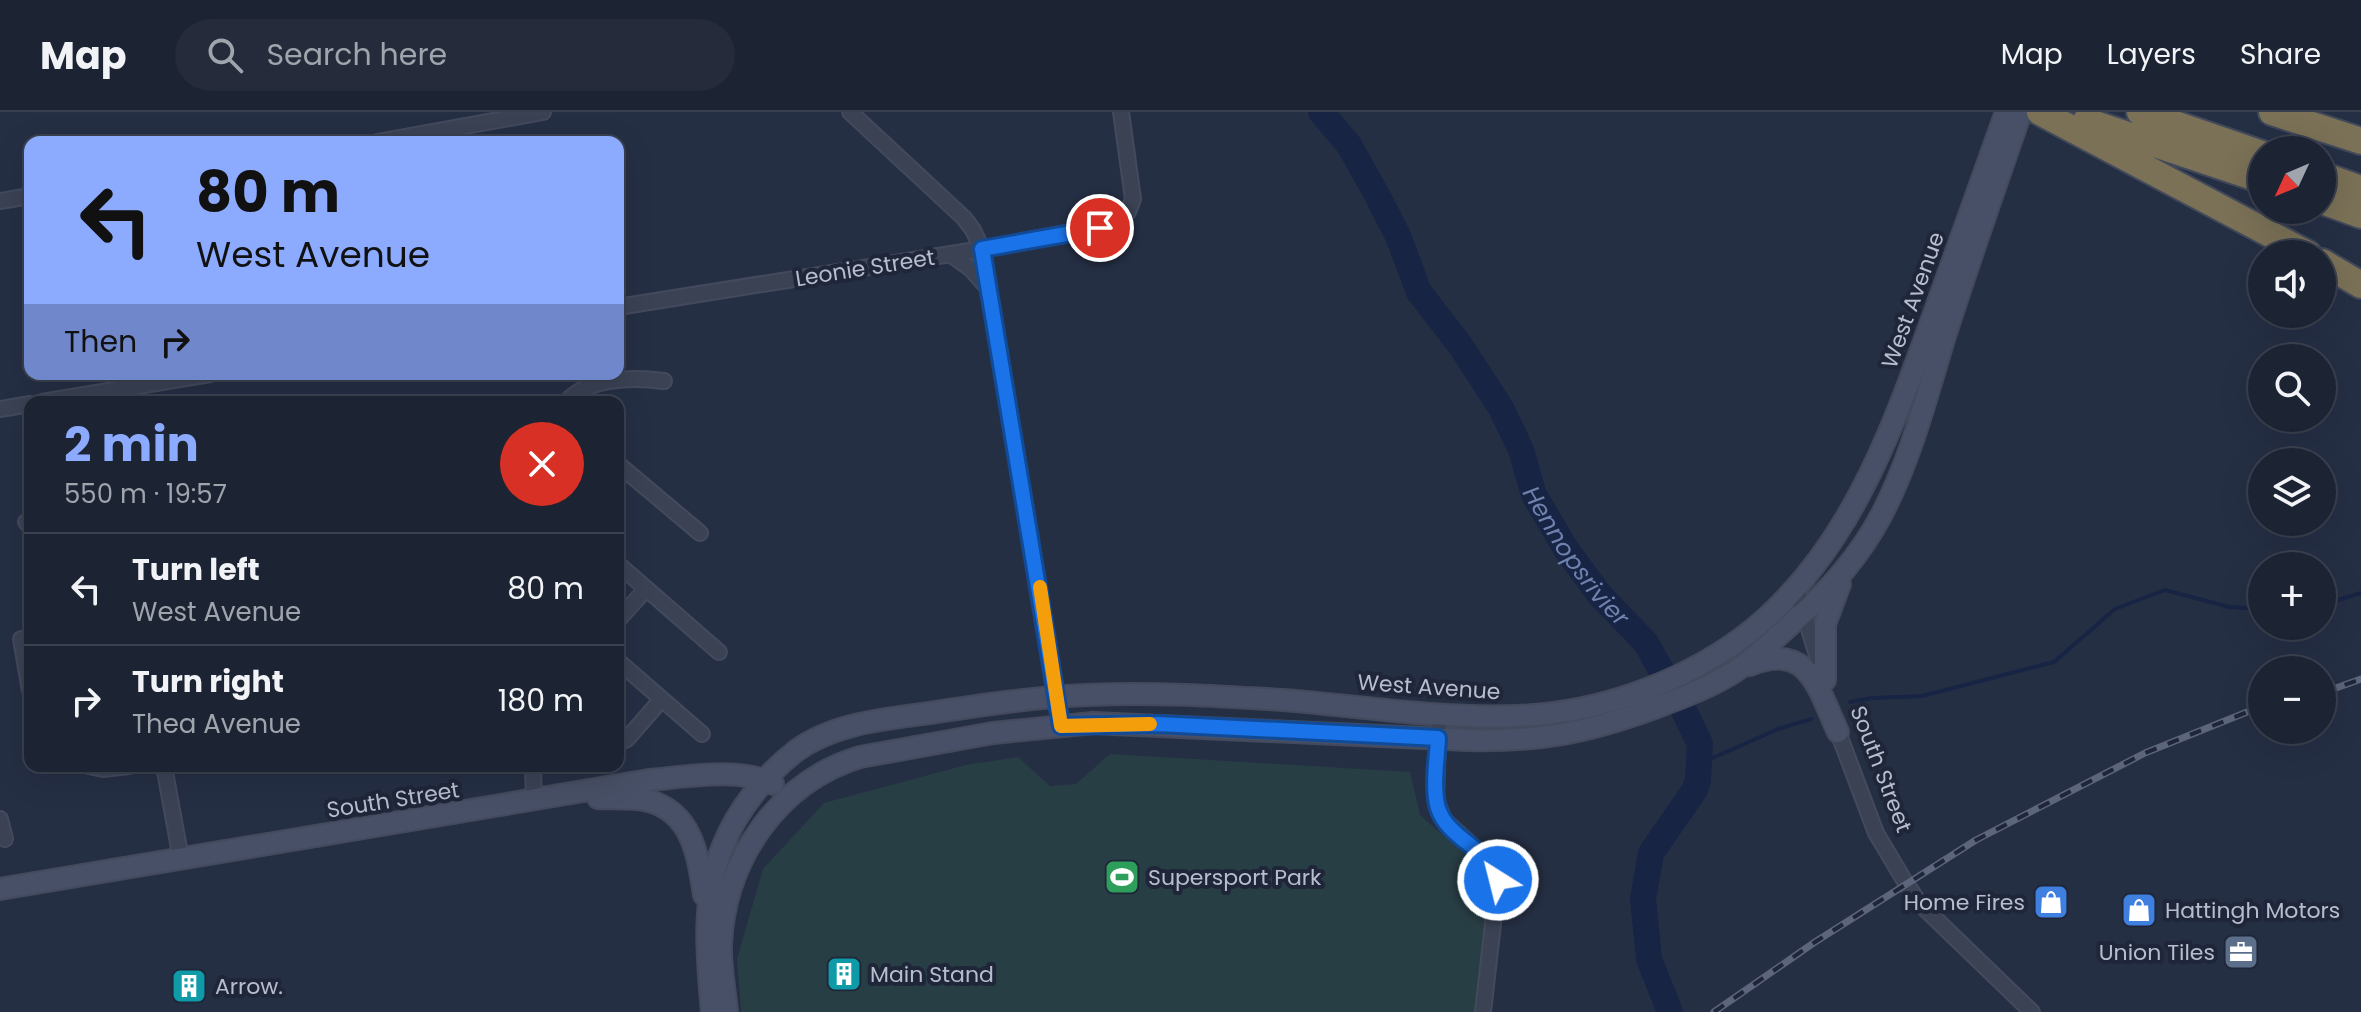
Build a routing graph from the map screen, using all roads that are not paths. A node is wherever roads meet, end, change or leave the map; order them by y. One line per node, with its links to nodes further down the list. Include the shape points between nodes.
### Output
1 (543, 112): 9 (street)
2 (850, 112): 20 (street, via 955,209)
3 (1121, 112): 20 (street, Leonie Street, via 1133,199 1128,212 1112,224)
4 (2006, 112): 36 (street, West Avenue, via 1876,464 1830,545)
5 (2021, 112): 34 (street, West Avenue, via 1904,463 1883,513)
6 (2140, 112): 11 (highway)
7 (2272, 112): 10 (highway)
8 (2047, 115): 12 (highway, via 2093,124); 19 (highway)
9 (410, 136)
10 (2361, 141)
11 (2248, 149)
12 (2248, 175)
13 (2336, 180): 14 (highway)
14 (2361, 189)
15 (24, 197): 16 (street)
16 (0, 201)
17 (2336, 206): 18 (highway)
18 (2361, 215)
19 (2282, 240)
20 (982, 249): 21 (street, Leonie Street); 24 (street)
21 (950, 254): 24 (street); 25 (street, Leonie Street)
22 (2336, 270): 23 (highway)
23 (2361, 285)
24 (989, 291): 46 (street)
25 (624, 306)
26 (174, 380): 28 (street)
27 (664, 381): 29 (street, via 605,382)
28 (78, 396)
29 (574, 396)
30 (24, 405): 31 (street)
31 (0, 409)
32 (624, 470): 33 (street)
33 (700, 533)
34 (1848, 565): 39 (street, West Avenue); 45 (street, via 1825,624)
35 (624, 569): 37 (street)
36 (1796, 587): 39 (street, South Street); 48 (street, West Avenue, via 1752,630 1703,663 1611,702 1516,716)
37 (646, 589): 38 (street); 41 (street)
38 (624, 613)
39 (1805, 613): 44 (street, West Avenue); 45 (street, South Street)
40 (21, 639): 42 (street)
41 (719, 652)
42 (24, 656)
43 (624, 666): 47 (street)
44 (1735, 671): 50 (street, via 1775,657 1802,665); 52 (street, West Avenue, via 1696,693 1621,721 1545,738)
45 (1825, 680): 50 (street, South Street)
46 (1056, 697): 48 (street, West Avenue, via 1193,695); 49 (street); 56 (street, West Avenue, via 854,726 797,751)
47 (661, 700): 51 (street); 53 (street)
48 (1439, 714): 52 (street)
49 (1061, 726): 52 (street, West Avenue, via 1158,724); 57 (street, West Avenue, via 860,757 828,768)
50 (1838, 732): 68 (street, South Street, via 1876,833 1919,903)
51 (702, 734)
52 (1438, 738): 67 (street, via 1439,811 1493,865 1498,880)
53 (624, 740)
54 (165, 772): 62 (street)
55 (533, 772): 59 (street)
56 (766, 780): 57 (street, South Street); 58 (street, South Street, via 699,776); 64 (street, West Avenue, via 724,843)
57 (792, 793): 66 (street, West Avenue, via 757,832 729,892 721,942)
58 (559, 796): 59 (street, South Street); 64 (street, via 647,800 674,815 697,852)
59 (534, 801): 62 (street, South Street)
60 (0, 819): 61 (street)
61 (5, 839)
62 (181, 859): 63 (street, South Street)
63 (0, 889)
64 (707, 914): 65 (street, West Avenue)
65 (712, 1012)
66 (727, 1012)
67 (1483, 1012)
68 (2032, 1012)

